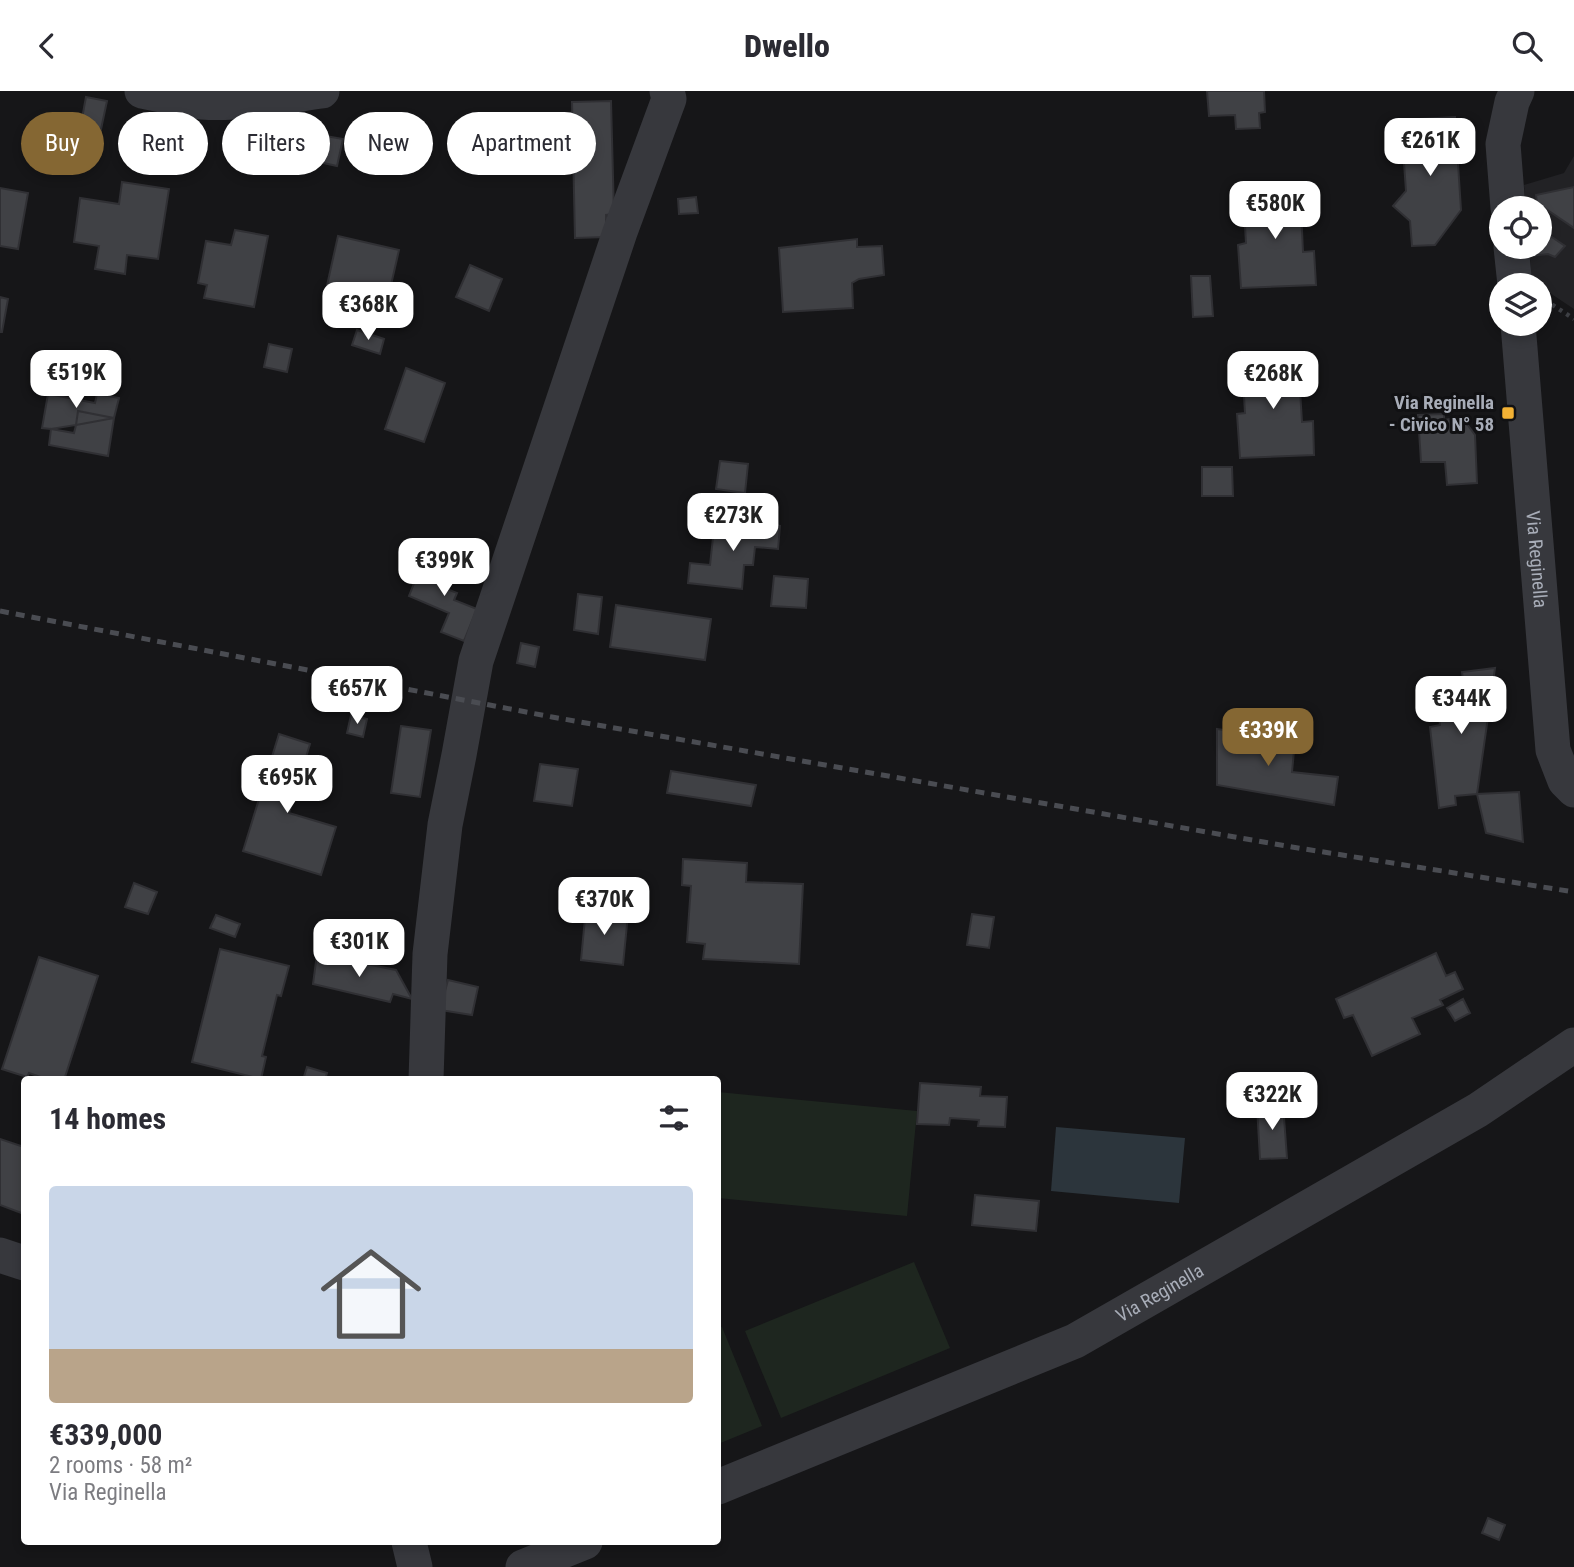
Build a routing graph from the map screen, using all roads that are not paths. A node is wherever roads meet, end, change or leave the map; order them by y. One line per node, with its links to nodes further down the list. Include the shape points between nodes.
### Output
1 (142, 91): 2 (street, via 215,102)
2 (323, 91)
3 (667, 91): 9 (street, via 669,99 476,661 444,825 430,954)
4 (1517, 91): 5 (street, via 1503,144)
5 (1507, 196)
6 (1519, 336): 7 (street, Via Reginella, via 1553,750 1565,781)
7 (1574, 790)
8 (1574, 1045): 12 (street, Via Reginella, via 1478,1110 1075,1341)
9 (426, 1076)
10 (0, 1255): 11 (street)
11 (21, 1262)
12 (721, 1486)
13 (410, 1545): 15 (street)
14 (578, 1545): 16 (street)
15 (415, 1567)
16 (523, 1567)

